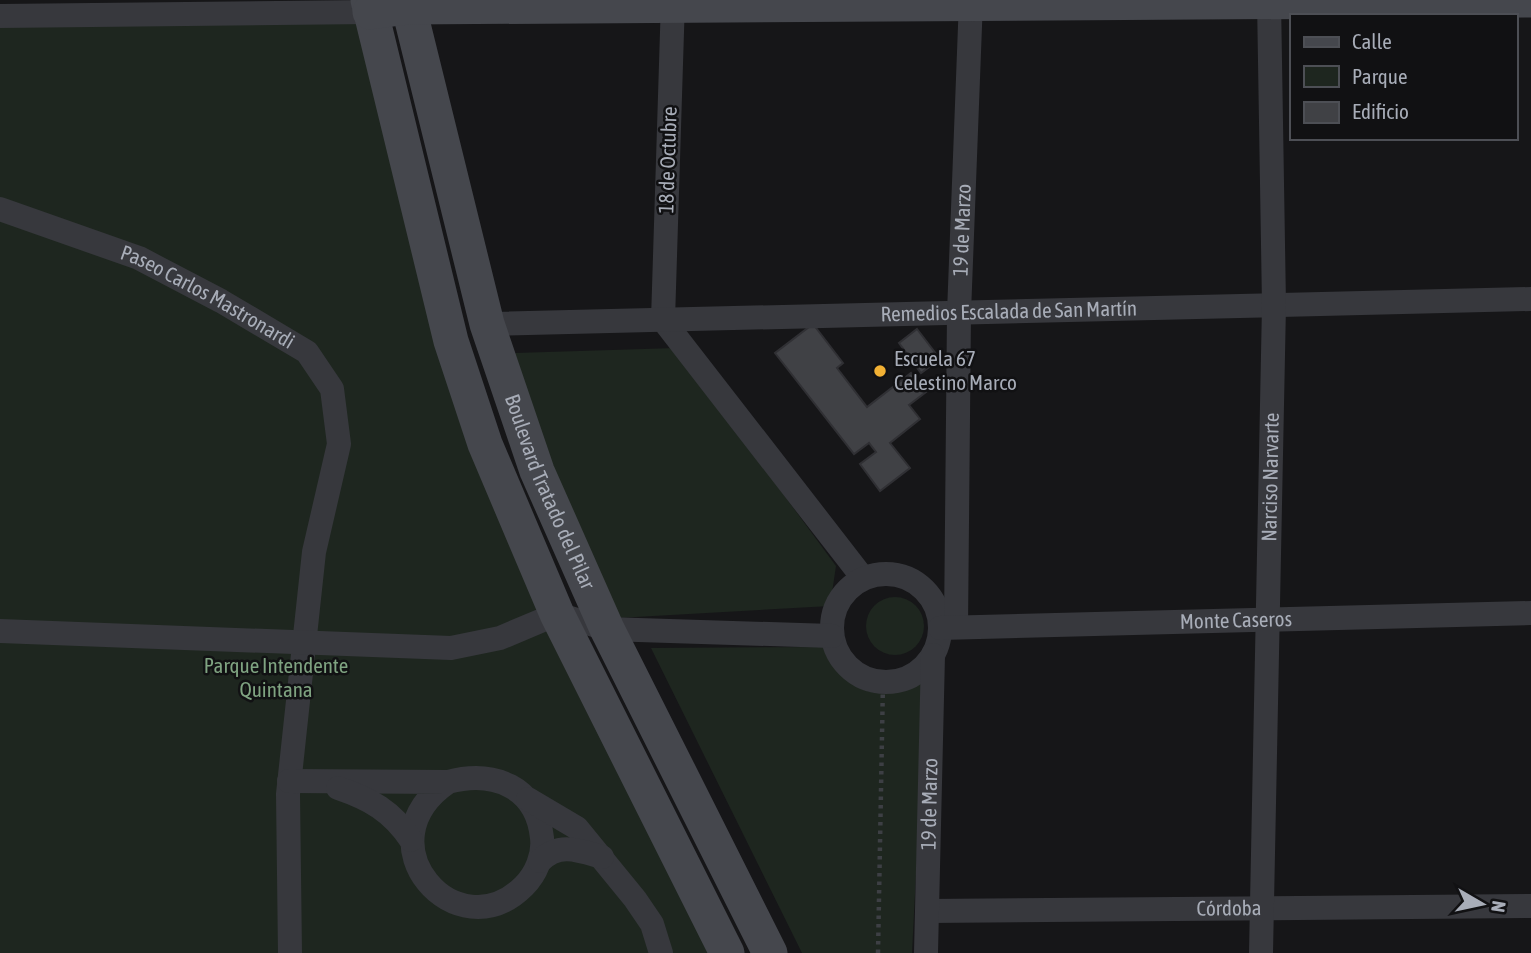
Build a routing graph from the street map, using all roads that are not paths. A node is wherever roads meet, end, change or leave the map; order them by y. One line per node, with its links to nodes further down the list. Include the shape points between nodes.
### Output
1 (1531, 0): 2 (main road)
2 (1269, 1): 3 (main road); 11 (street, Narciso Narvarte)
3 (971, 3): 5 (main road); 12 (street, 19 de Marzo)
4 (408, 4): 5 (main road); 6 (main road); 14 (main road, Boulevard Tratado del Pilar)
5 (673, 4): 13 (street, 18 de Octubre)
6 (369, 6): 7 (street); 17 (main road, Boulevard Tratado del Pilar, via 450,341 485,444)
7 (29, 8): 8 (street)
8 (0, 16)
9 (0, 209): 23 (street, Paseo Carlos Mastronardi, via 139,258 307,352 332,388 339,444 314,552)
10 (1531, 299): 11 (street, Remedios Escalada de San Martín)
11 (1274, 305): 12 (street, Remedios Escalada de San Martín); 18 (street, Narciso Narvarte)
12 (959, 313): 13 (street, Remedios Escalada de San Martín); 19 (street, 19 de Marzo)
13 (663, 320): 14 (street, Remedios Escalada de San Martín); 15 (street)
14 (487, 324): 20 (main road, Boulevard Tratado del Pilar, via 537,471)
15 (863, 578): 19 (street, via 881,573 916,582); 22 (street, via 847,589 836,605)
16 (1531, 613): 18 (street, Monte Caseros)
17 (557, 614): 20 (street); 23 (street, via 500,638 451,648); 37 (main road, Boulevard Tratado del Pilar)
18 (1268, 618): 19 (street, Monte Caseros); 33 (street, Narciso Narvarte)
19 (948, 628): 24 (street)
20 (607, 629): 22 (street); 38 (main road, Boulevard Tratado del Pilar)
21 (0, 631): 23 (street)
22 (832, 636): 24 (street, via 838,654 852,671 869,680 883,682 913,675)
23 (305, 642): 25 (street, Paseo Carlos Mastronardi)
24 (933, 655): 34 (street, 19 de Marzo)
25 (289, 781): 26 (street); 35 (street, Paseo Carlos Mastronardi)
26 (317, 781): 27 (street); 29 (street, via 368,798 397,819)
27 (448, 782): 28 (street, via 469,776 491,777 511,785); 29 (street, via 422,806)
28 (527, 799): 30 (street, via 578,828); 31 (street, via 540,829)
29 (411, 840): 31 (street, via 423,880 437,894 476,908 515,895)
30 (602, 857): 31 (street, via 571,848 550,851); 36 (street, via 652,924)
31 (540, 862)
32 (1531, 906): 33 (street, Córdoba)
33 (1262, 908): 34 (street, Córdoba); 40 (street, Narciso Narvarte)
34 (928, 911): 39 (street, 19 de Marzo)
35 (290, 953)
36 (661, 953)
37 (727, 953)
38 (770, 953)
39 (926, 953)
40 (1261, 953)

